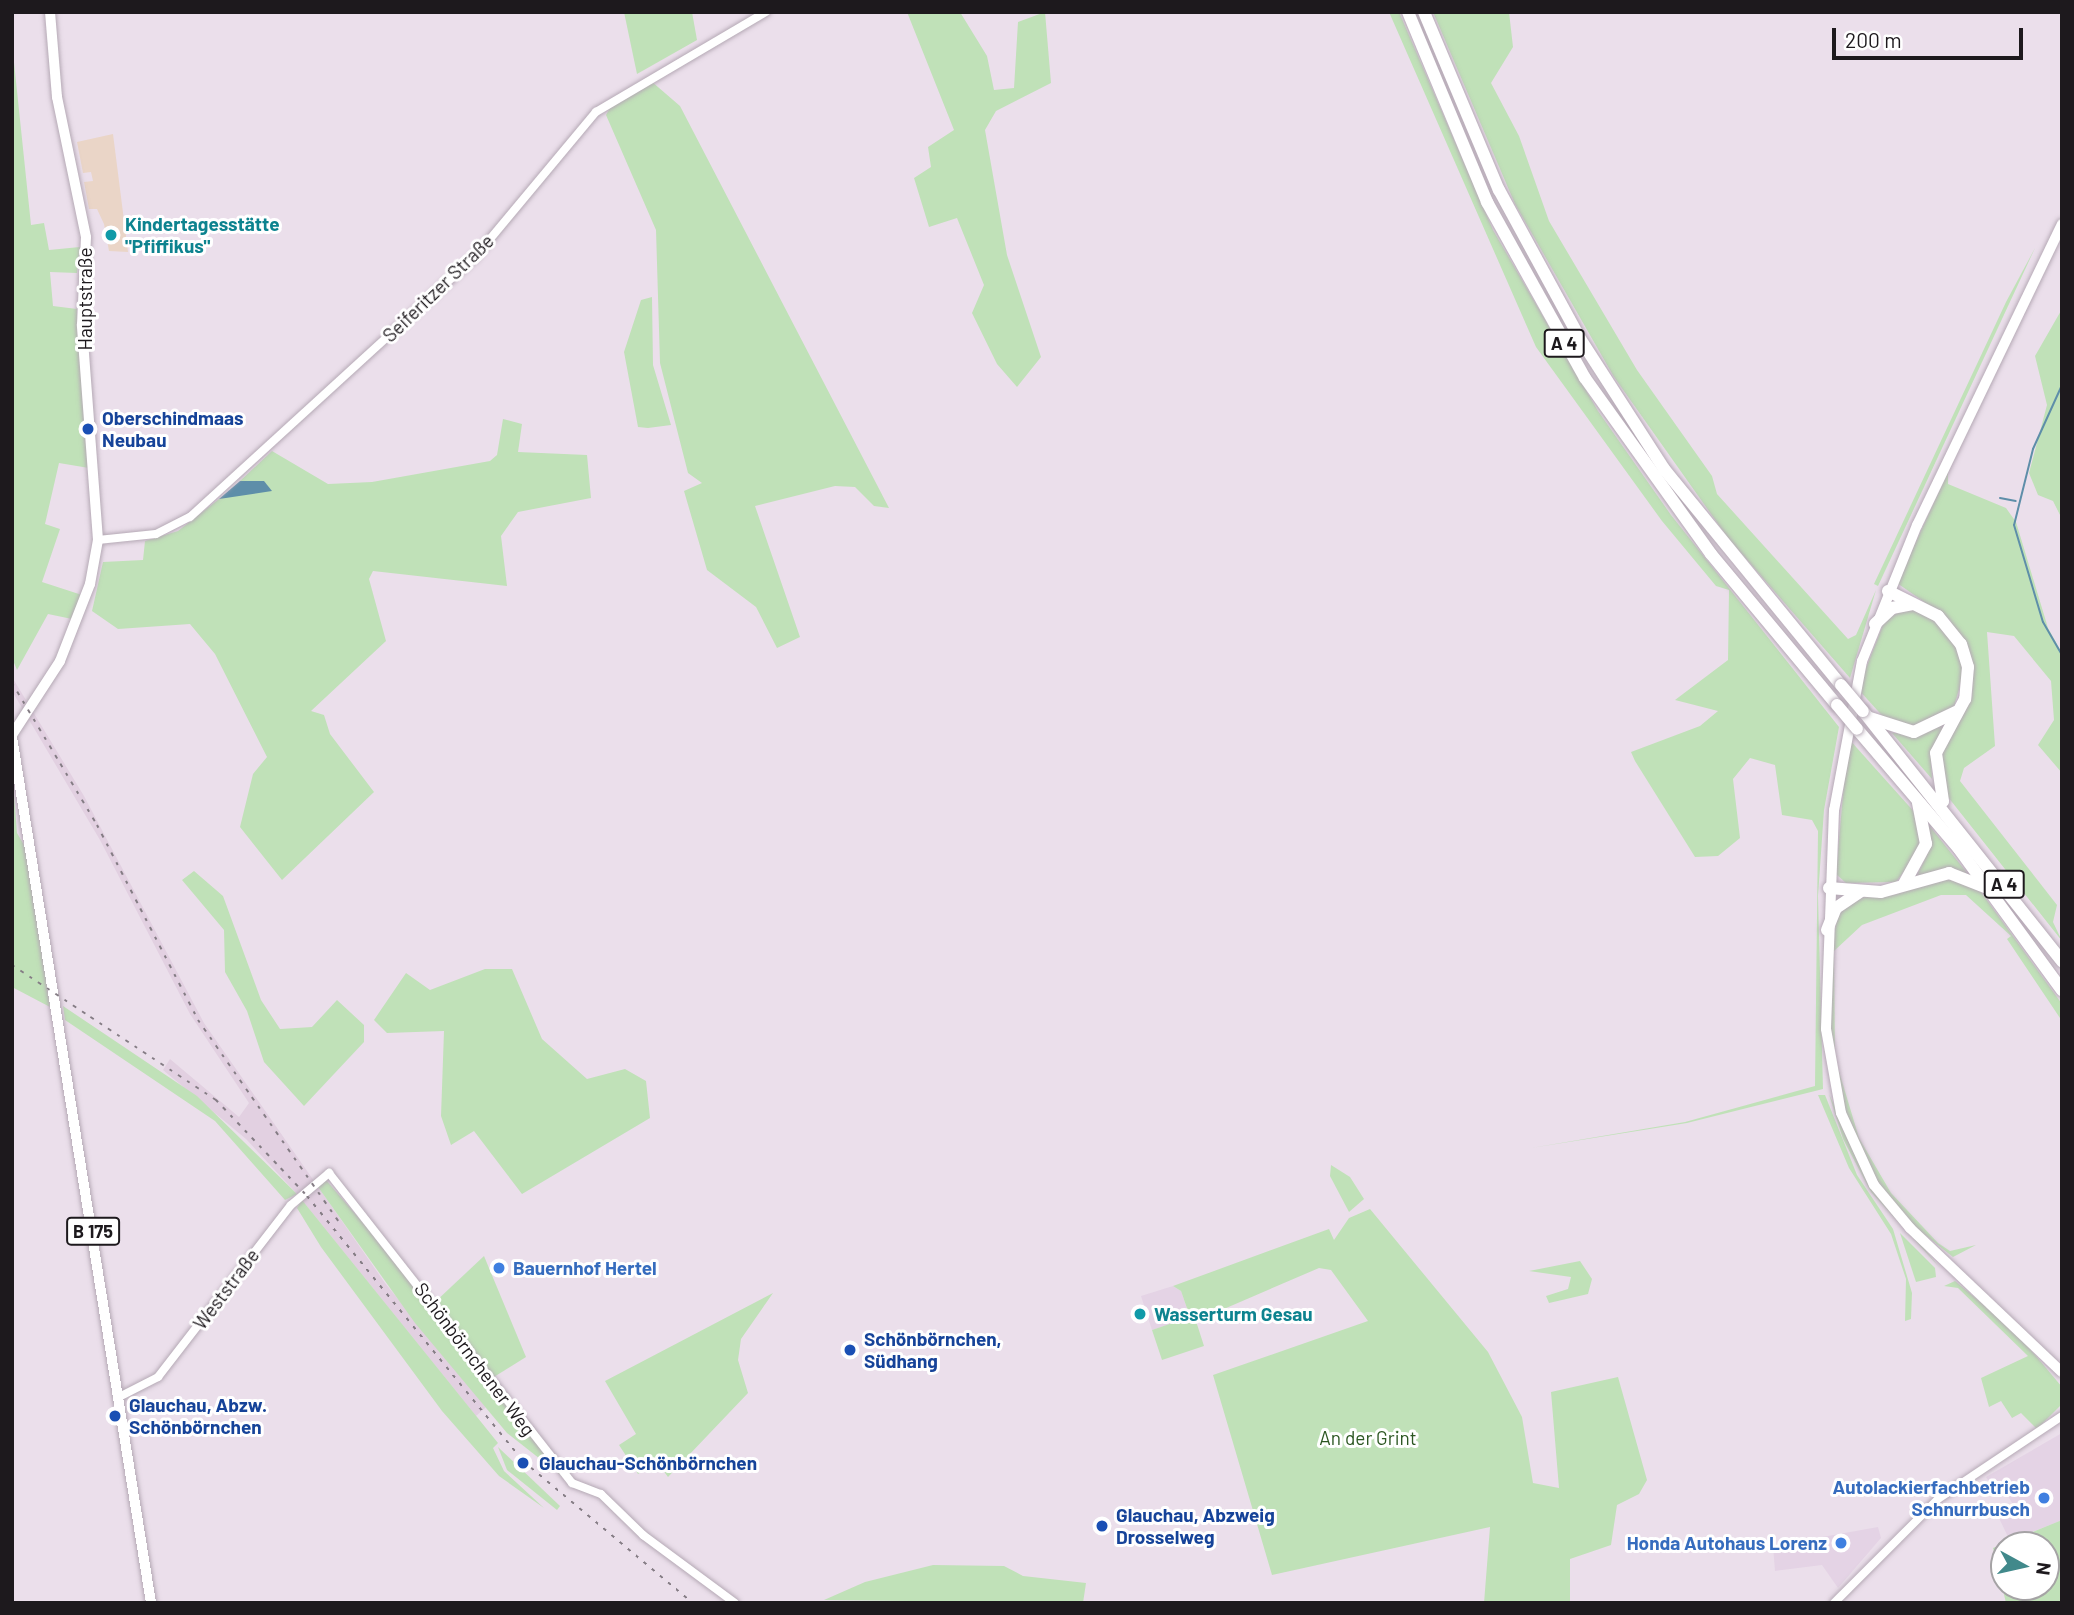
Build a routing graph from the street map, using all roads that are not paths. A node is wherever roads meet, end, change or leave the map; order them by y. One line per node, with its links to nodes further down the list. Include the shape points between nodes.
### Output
1 (50, 12): 6 (main road, Hauptstraße, via 57,97 86,237 82,325)
2 (766, 12): 6 (street, Seiferitzer Straße, via 596,112 475,257 190,517 156,534)
3 (1408, 12): 13 (highway, A 4, bridge, via 1487,202 1585,378 1711,554)
4 (1424, 12): 11 (highway, A 4, bridge, via 1499,190 1601,373 1726,550)
5 (2062, 225): 7 (main road)
6 (98, 540): 12 (main road, Hauptstraße, via 90,584 60,661)
7 (1888, 591): 8 (highway); 9 (main road)
8 (1917, 605): 9 (highway, via 1892,608); 10 (highway, via 1938,616 1961,644 1968,680)
9 (1875, 624): 16 (main road, via 1841,752)
10 (1962, 707): 11 (highway, via 1939,725 1914,732); 14 (highway, via 1936,752)
11 (1866, 714): 14 (highway, A 4)
12 (12, 736): 24 (main road, B 175, via 36,860)
13 (1916, 796): 15 (highway, via 1926,844); 17 (highway, A 4)
14 (1945, 808): 20 (highway, A 4)
15 (1904, 884): 17 (highway, via 1949,873); 18 (highway)
16 (1829, 888): 18 (highway); 19 (main road)
17 (1990, 890): 21 (highway, A 4)
18 (1860, 892): 19 (highway, via 1836,908)
19 (1827, 930): 23 (main road, via 1828,1054 1857,1153 1896,1213)
20 (2062, 961)
21 (2062, 990)
22 (329, 1173): 24 (street, Weststraße, via 291,1205 158,1377); 27 (street, Schönbörnchener Weg, via 572,1483 601,1494 643,1535)
23 (2062, 1373)
24 (119, 1397): 26 (main road, B 175)
25 (2062, 1416): 28 (street, via 1938,1499)
26 (151, 1603)
27 (735, 1603)
28 (1834, 1603)

